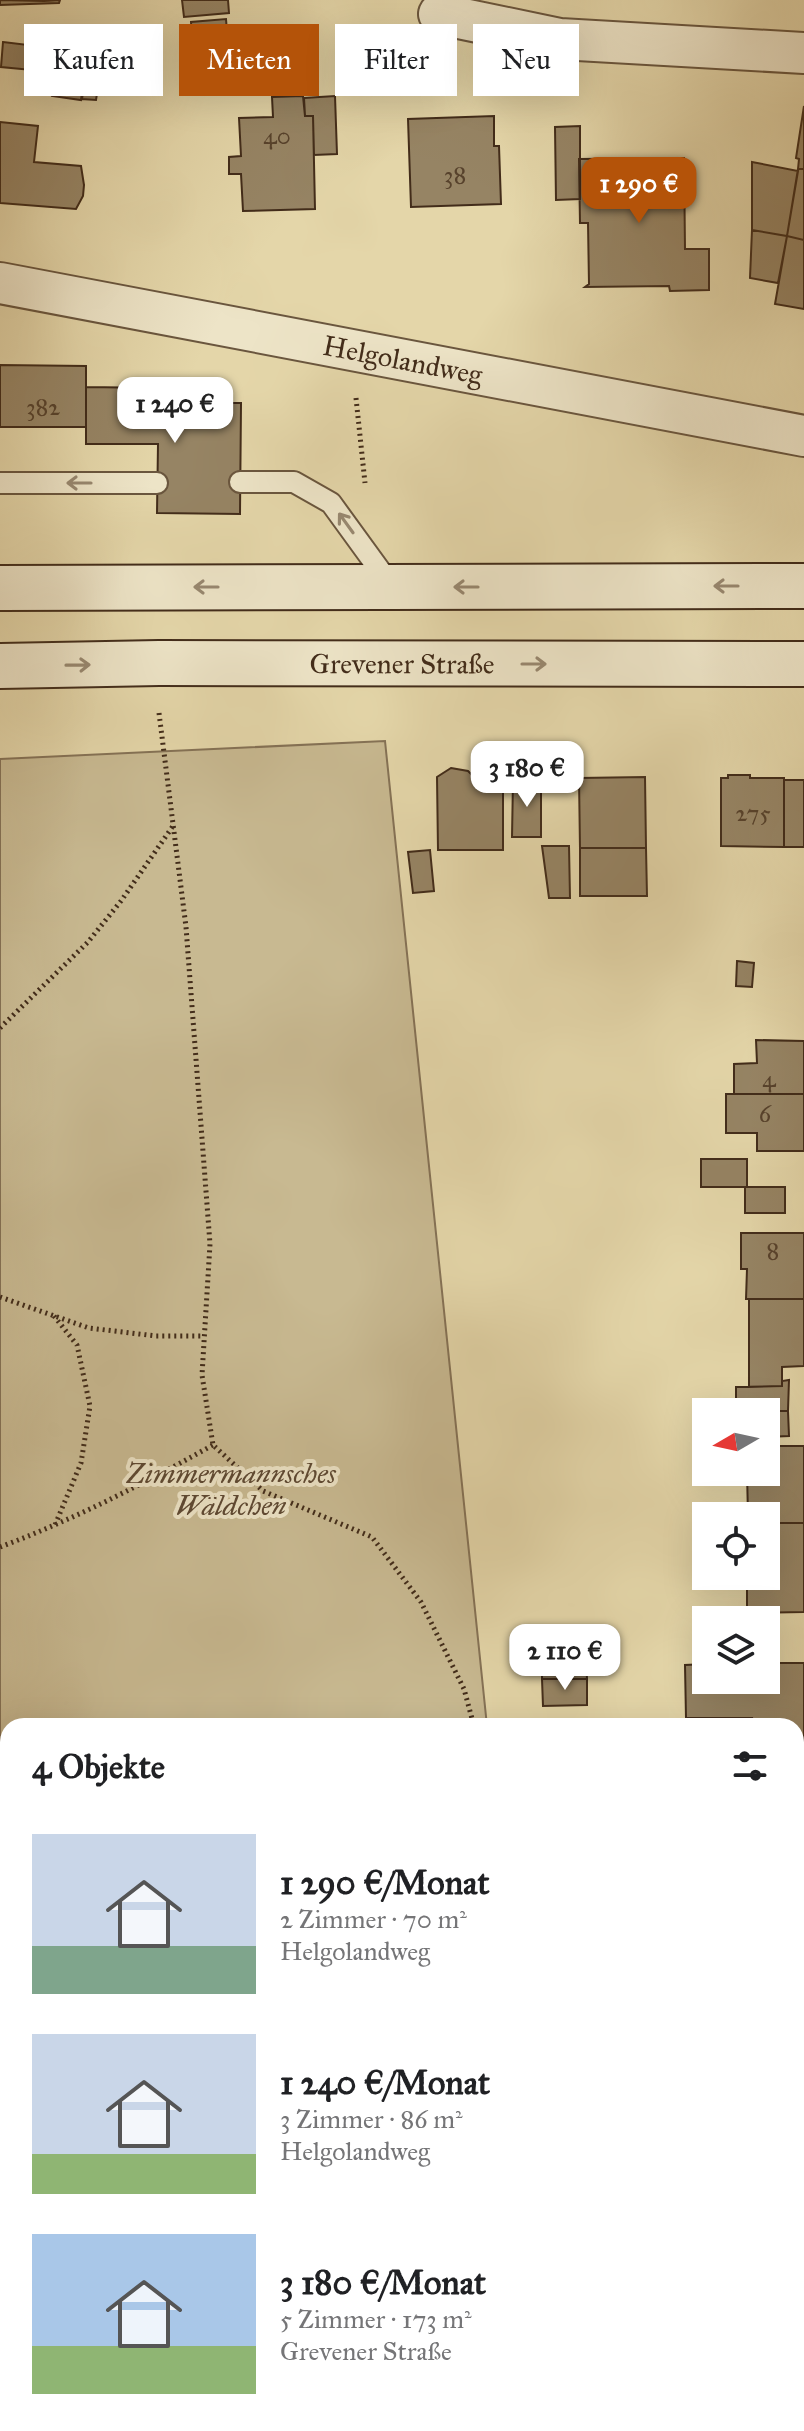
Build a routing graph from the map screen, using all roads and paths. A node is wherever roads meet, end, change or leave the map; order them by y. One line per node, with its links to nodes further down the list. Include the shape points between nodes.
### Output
1 (439, 14): 2 (street, via 560,39)
2 (804, 53)
3 (0, 283): 4 (street, Helgolandweg)
4 (351, 349): 5 (street, Helgolandweg); 9 (path)
5 (804, 436)
6 (240, 482): 11 (lane, one-way to 6, via 331,503 294,482)
7 (0, 483): 8 (lane, one-way to 7)
8 (157, 483)
9 (365, 484)
10 (804, 586): 11 (main road, one-way to 11)
11 (392, 587): 12 (main road, one-way to 12)
12 (0, 588)
13 (804, 664): 14 (main road, Grevener Straße, one-way to 13)
14 (0, 666)
15 (159, 712): 16 (path)
16 (174, 825): 17 (path, via 88,942); 20 (path, via 210,1244)
17 (0, 1028)
18 (0, 1297): 19 (path)
19 (54, 1316): 20 (path, via 89,1328); 22 (path, via 77,1345 90,1406 81,1463)
20 (204, 1336): 21 (path, via 202,1375)
21 (213, 1445): 22 (path, via 134,1490); 24 (path, via 263,1491 372,1537 421,1602 464,1689)
22 (54, 1526): 23 (path)
23 (0, 1547)
24 (472, 1718)

